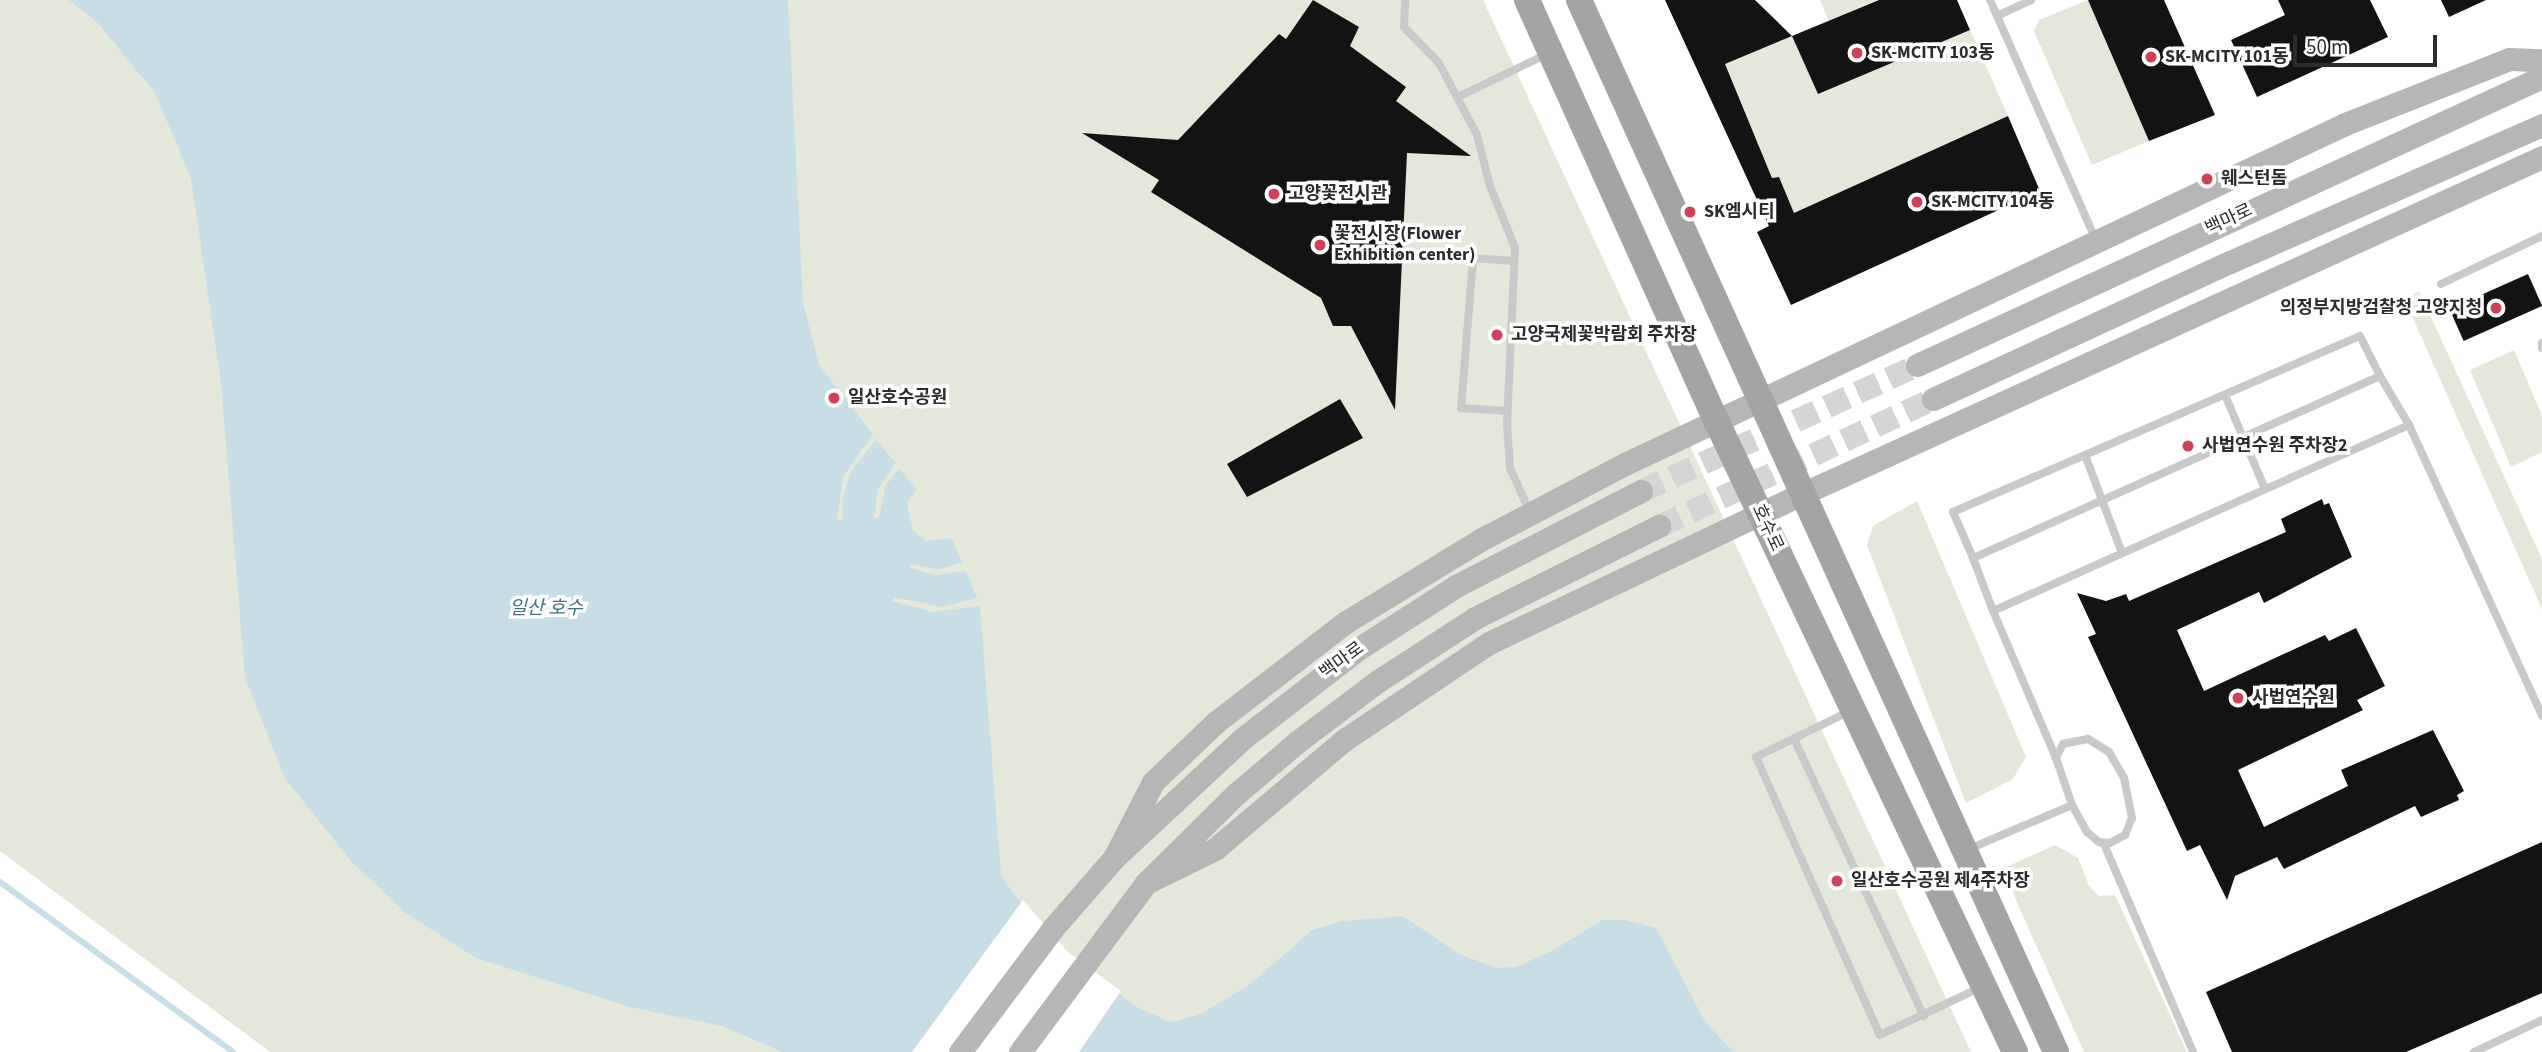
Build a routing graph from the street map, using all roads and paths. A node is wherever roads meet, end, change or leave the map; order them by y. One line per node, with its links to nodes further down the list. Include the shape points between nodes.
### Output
1 (1405, 0): 10 (lane, via 1404,27 1439,62)
2 (1527, 0): 7 (main road, 호수로)
3 (1579, 0): 20 (main road)
4 (1990, 0): 6 (lane)
5 (2032, 0): 6 (lane)
6 (1997, 16): 14 (lane)
7 (1550, 53): 10 (lane); 23 (main road, 호수로)
8 (2542, 60): 14 (main road, via 2509,59 2345,124)
9 (2542, 77): 17 (main road, 백마로)
10 (1458, 97): 15 (lane, via 1478,135 1490,186 1515,248)
11 (2542, 125): 21 (main road)
12 (2542, 157): 29 (main road)
13 (2542, 236): 16 (lane)
14 (2096, 241): 20 (main road)
15 (1514, 261): 22 (lane); 22 (lane, via 1473,258 1461,408)
16 (2441, 284)
17 (1917, 365)
18 (2380, 376): 19 (lane, via 2360,336); 24 (lane); 25 (lane)
19 (2225, 395): 25 (lane); 26 (lane)
20 (1760, 399): 23 (main road); 29 (main road)
21 (1933, 399)
22 (1507, 411): 31 (lane, via 1510,468)
23 (1716, 420): 31 (main road); 32 (main road, 호수로)
24 (2409, 425): 27 (lane); 38 (lane)
25 (2244, 438): 27 (lane); 30 (lane)
26 (2085, 455): 30 (lane); 35 (lane, via 1953,512)
27 (2265, 489): 34 (lane)
28 (1642, 491): 44 (main road, 백마로, via 1510,556 1358,649 1242,739)
29 (1802, 494): 32 (main road); 43 (main road)
30 (2105, 499): 34 (lane); 35 (lane)
31 (1531, 513): 44 (main road, via 1369,607 1216,722 1153,782)
32 (1760, 514): 37 (main road, 호수로); 45 (main road, via 1526,623 1457,662 1344,740 1216,849)
33 (1659, 526): 45 (main road, 백마로, via 1512,598 1378,681 1266,768)
34 (2122, 554): 36 (lane)
35 (1973, 558): 36 (lane)
36 (1993, 611): 40 (lane)
37 (1852, 709): 39 (lane); 46 (main road, 호수로)
38 (2542, 716)
39 (1794, 739): 47 (lane); 47 (lane, via 1756,757 1881,1035)
40 (2056, 758): 41 (lane); 42 (lane, via 2063,744 2078,739 2096,743 2113,758 2128,791 2132,823 2125,835)
41 (2073, 805): 42 (lane, via 2087,832); 43 (lane)
42 (2104, 844): 53 (lane)
43 (1963, 851): 52 (main road)
44 (1114, 858): 49 (main road, 백마로)
45 (1146, 883): 50 (main road, 백마로)
46 (1983, 986): 47 (lane); 51 (main road, 호수로)
47 (1924, 1016)
48 (2542, 1020): 54 (lane)
49 (960, 1052)
50 (1020, 1052)
51 (2015, 1052)
52 (2056, 1052)
53 (2193, 1052)
54 (2474, 1052)

